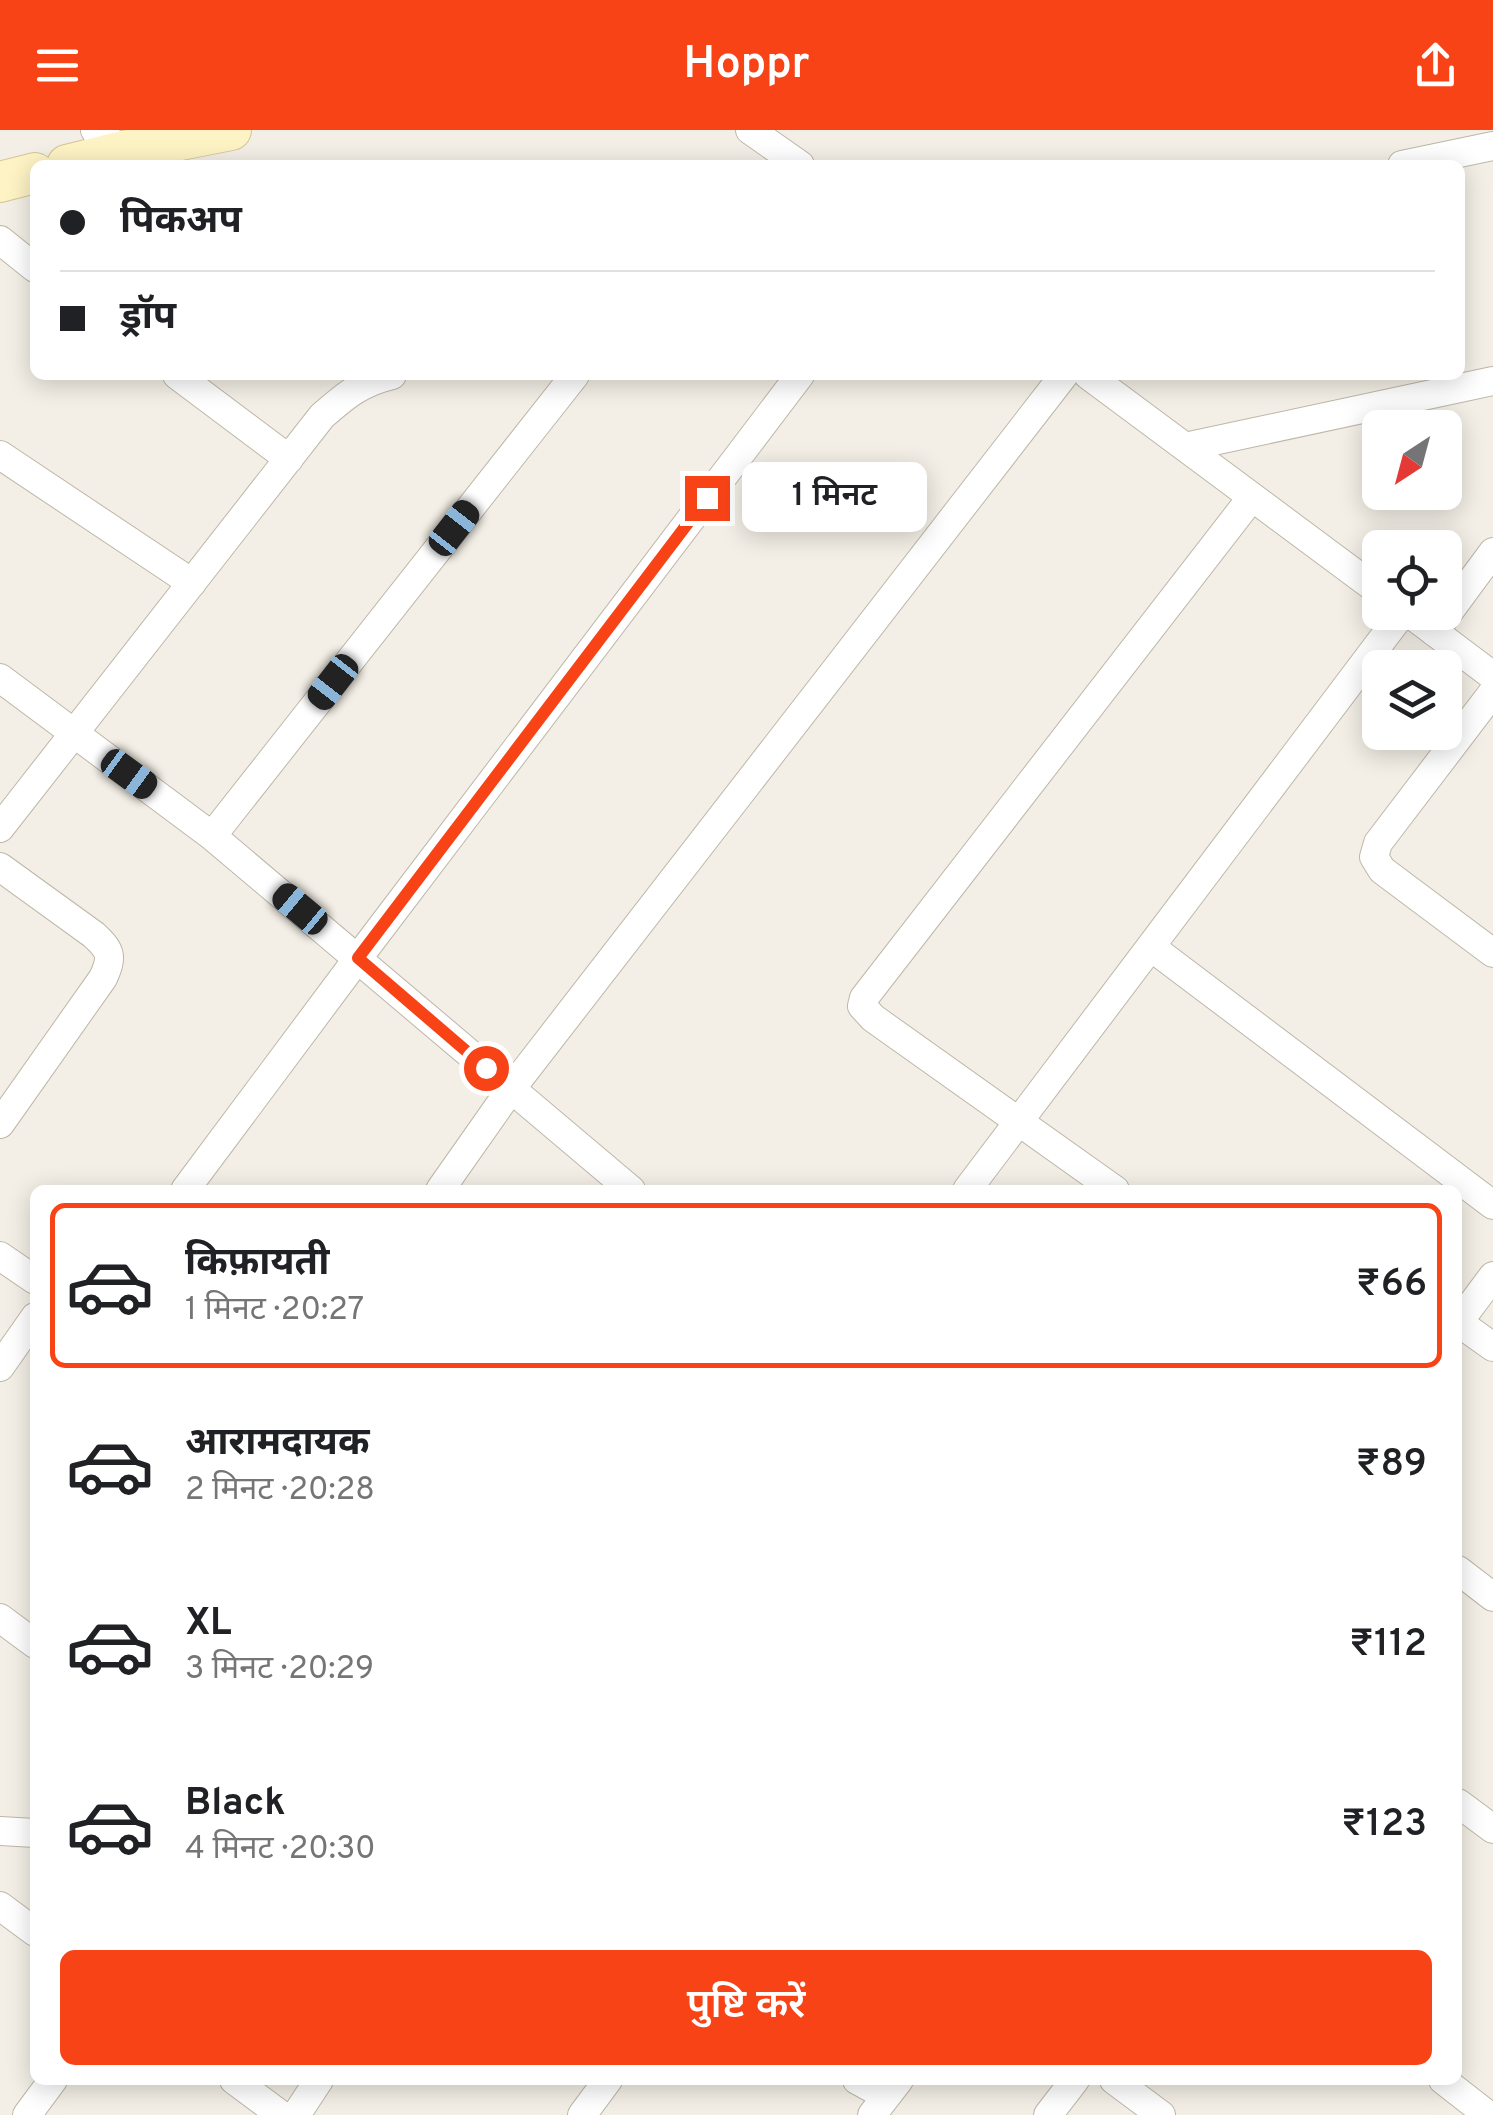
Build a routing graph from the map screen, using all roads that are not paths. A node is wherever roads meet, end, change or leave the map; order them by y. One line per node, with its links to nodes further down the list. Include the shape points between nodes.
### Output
1 (228, 130): 3 (street)
2 (750, 130): 6 (street)
3 (109, 140): 5 (street)
4 (1493, 146): 7 (street)
5 (75, 160)
6 (793, 160)
7 (1426, 160)
8 (30, 174): 9 (street)
9 (0, 182)
10 (0, 240): 11 (street)
11 (30, 264)
12 (184, 380): 21 (street)
13 (374, 380): 21 (street, via 322,416)
14 (571, 380): 34 (street)
15 (796, 380): 38 (street)
16 (1060, 380): 39 (street)
17 (1095, 380): 19 (street)
18 (1493, 380): 19 (street)
19 (1186, 447): 22 (street)
20 (0, 454): 25 (street)
21 (289, 459): 25 (street)
22 (1252, 497): 24 (street); 40 (street, via 864,998 866,1013)
23 (1493, 552): 28 (street)
24 (1362, 579)
25 (192, 582): 32 (street)
26 (1392, 630): 36 (street)
27 (1431, 630): 28 (street)
28 (1434, 632): 29 (street)
29 (1493, 676)
30 (0, 678): 32 (street)
31 (1493, 692): 37 (street, via 1374,857 1382,870)
32 (73, 734): 33 (street); 34 (street)
33 (0, 828)
34 (212, 836): 38 (street)
35 (0, 867): 41 (street, via 94,935 108,948 110,964)
36 (1151, 947): 40 (street); 47 (street)
37 (1493, 953)
38 (358, 958): 39 (street); 42 (street)
39 (512, 1090): 43 (street); 44 (street)
40 (1018, 1122): 45 (street); 46 (street)
41 (0, 1124)
42 (189, 1185)
43 (444, 1185)
44 (624, 1185)
45 (971, 1185)
46 (1108, 1185)
47 (1493, 1204)
48 (0, 1256): 50 (street)
49 (1493, 1276): 51 (street)
50 (30, 1277)
51 (1462, 1318)
52 (30, 1324): 55 (street)
53 (1462, 1326): 54 (street)
54 (1493, 1347)
55 (0, 1367)
56 (1462, 1575): 57 (street)
57 (1493, 1597)
58 (0, 1618): 59 (street)
59 (30, 1640)
60 (1462, 1806): 61 (street)
61 (1493, 1829)
62 (0, 1830): 63 (street)
63 (30, 1833)
64 (0, 1906): 65 (street)
65 (30, 1928)
66 (49, 2085): 73 (street)
67 (241, 2085): 74 (street)
68 (316, 2085): 75 (street)
69 (604, 2085): 76 (street)
70 (1070, 2085): 77 (street)
71 (1121, 2085): 78 (street)
72 (1449, 2085): 79 (street)
73 (26, 2115)
74 (281, 2115)
75 (296, 2115)
76 (582, 2115)
77 (1048, 2115)
78 (1161, 2115)
79 (1488, 2115)

